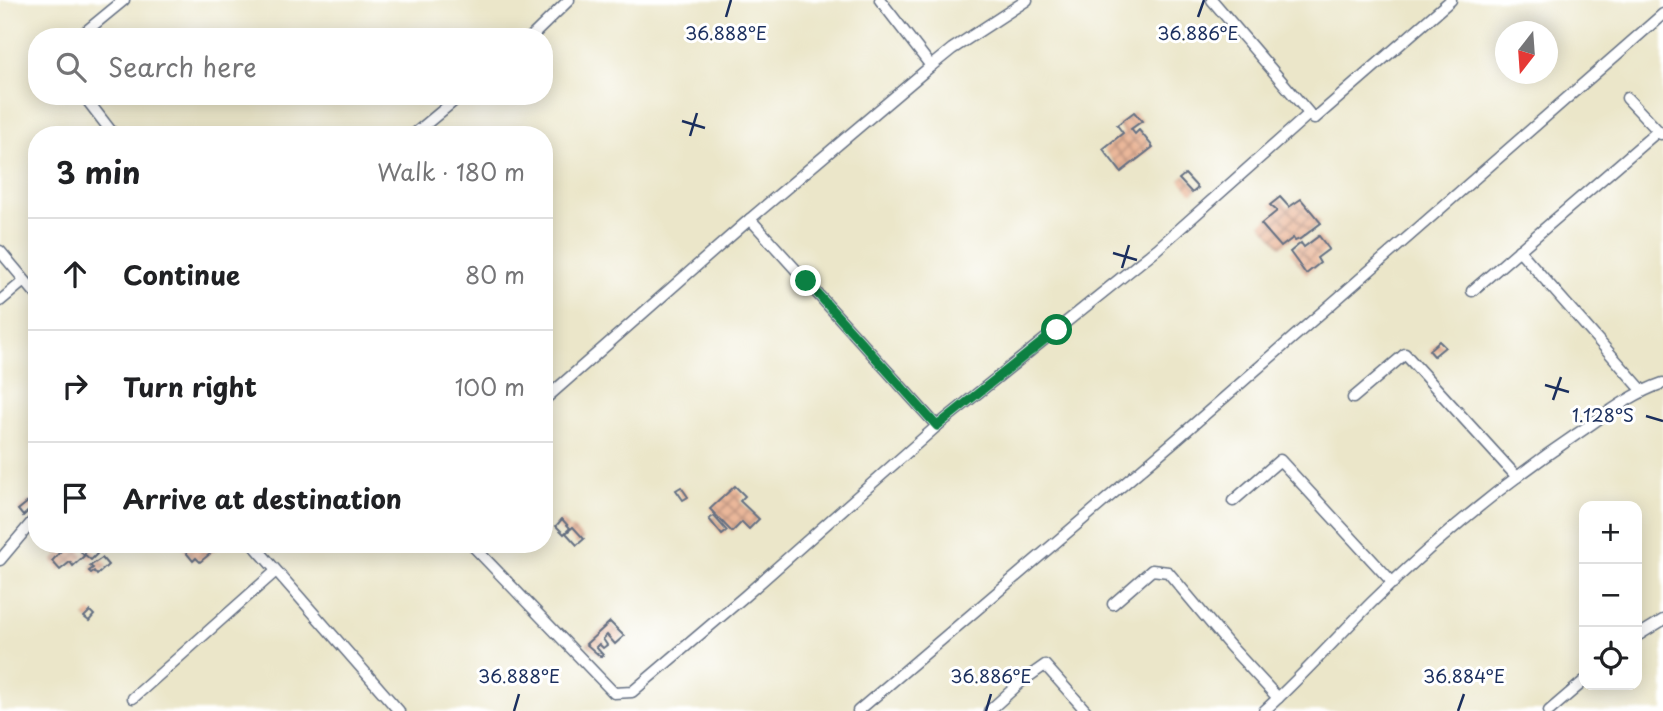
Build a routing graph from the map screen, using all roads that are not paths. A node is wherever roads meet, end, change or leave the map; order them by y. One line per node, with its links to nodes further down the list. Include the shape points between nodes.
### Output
1 (124, 0): 8 (street)
2 (569, 0): 9 (street)
3 (880, 0): 10 (street)
4 (1027, 0): 10 (street)
5 (1212, 0): 14 (street)
6 (1451, 0): 14 (street, via 1314,119)
7 (1663, 14): 44 (street)
8 (90, 28)
9 (540, 28)
10 (931, 66): 18 (street)
11 (1627, 98): 17 (street)
12 (91, 105): 15 (street)
13 (449, 105): 16 (street)
14 (1309, 114): 29 (street, via 1157,249)
15 (107, 126)
16 (424, 126)
17 (1661, 134): 19 (street)
18 (750, 219): 27 (street); 29 (street)
19 (1519, 250): 23 (street); 26 (street)
20 (0, 251): 21 (street)
21 (24, 281): 22 (street); 24 (street)
22 (28, 285)
23 (1472, 291)
24 (0, 302)
25 (1663, 383): 26 (street)
26 (1642, 390): 30 (street)
27 (553, 393)
28 (1353, 398): 30 (street, via 1405,354)
29 (937, 426): 34 (street, via 632,692 614,693)
30 (1517, 477): 37 (street, via 1475,508)
31 (1233, 501): 37 (street, via 1280,460)
32 (28, 527): 35 (street)
33 (261, 553): 36 (street)
34 (480, 553)
35 (0, 560)
36 (276, 571): 42 (street); 45 (street)
37 (1393, 583): 43 (street)
38 (1113, 604): 43 (street, via 1152,570 1168,572)
39 (1663, 620): 40 (street)
40 (1642, 633)
41 (1579, 685): 49 (street)
42 (133, 698)
43 (1278, 698): 48 (street)
44 (860, 710)
45 (399, 711)
46 (989, 711): 47 (street, via 1045,664)
47 (1086, 711)
48 (1264, 711)
49 (1549, 711)

